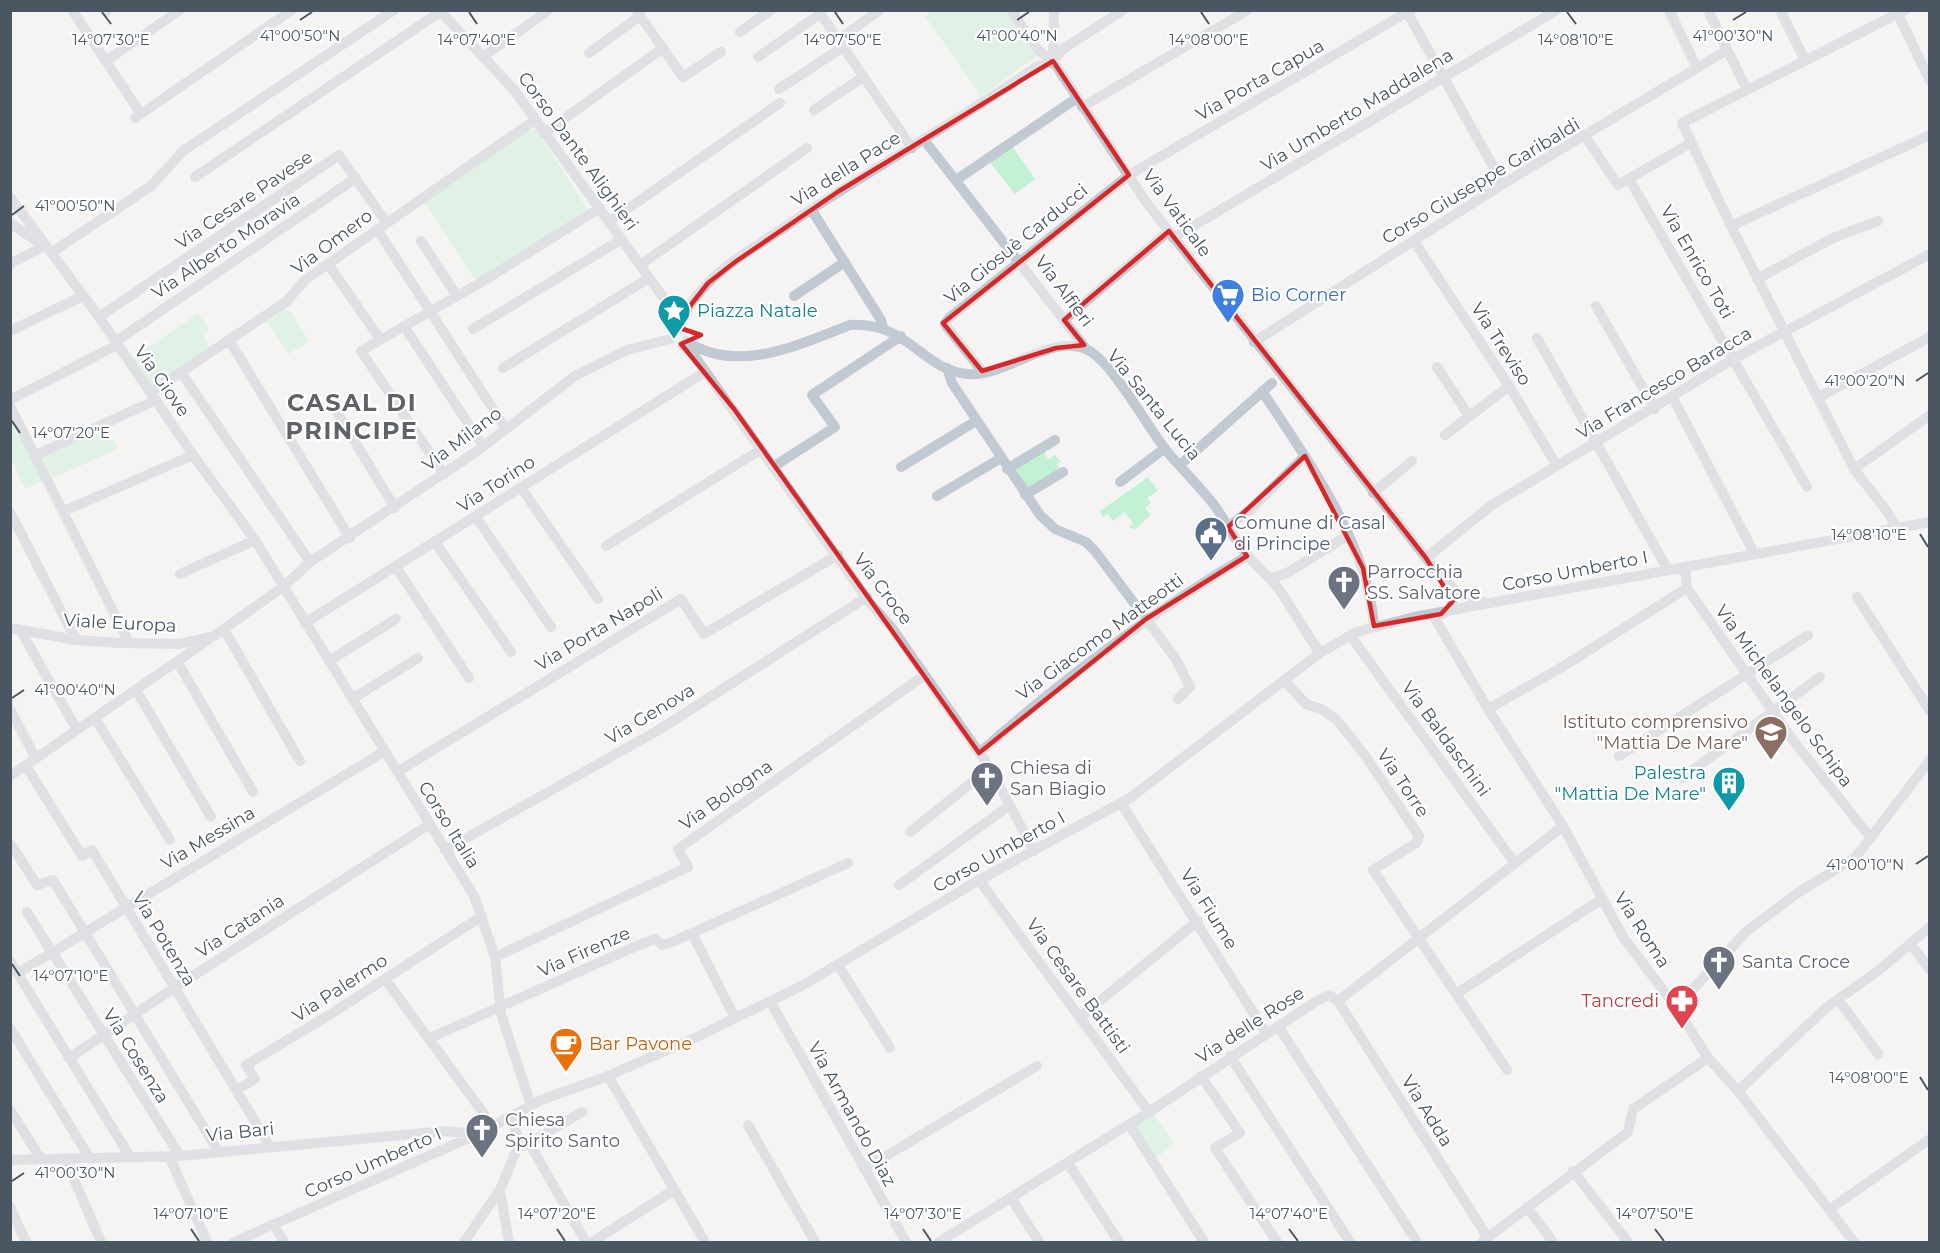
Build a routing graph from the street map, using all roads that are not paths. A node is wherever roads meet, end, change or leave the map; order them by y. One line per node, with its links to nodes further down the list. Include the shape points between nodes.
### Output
1 (72, 10): 30 (street)
2 (180, 10): 30 (street)
3 (292, 10): 30 (street, via 138,116)
4 (394, 10): 67 (street, via 183,151 151,186)
5 (549, 10): 27 (street)
6 (771, 10): 21 (street)
7 (880, 10): 22 (street)
8 (1011, 10): 31 (street, Via Vaticale, via 1038,50)
9 (1054, 10): 31 (street)
10 (1248, 10): 39 (street)
11 (1557, 10): 34 (street, Via Umberto Maddalena)
12 (1669, 10): 32 (street)
13 (1708, 10): 24 (street)
14 (1780, 10): 29 (street)
15 (1120, 11): 31 (street, Via della Pace, via 1063,49)
16 (1408, 11): 34 (street); 49 (street, Via Porta Capua)
17 (442, 12): 27 (street, Corso Dante Alighieri); 50 (street)
18 (819, 12): 22 (street); 28 (street)
19 (1899, 12): 29 (street); 35 (street)
20 (638, 13): 23 (street); 26 (street)
21 (740, 32)
22 (840, 44): 33 (street); 36 (street)
23 (663, 48): 25 (street, via 683,77); 42 (street)
24 (1727, 50): 32 (street, Corso Giuseppe Garibaldi); 37 (street)
25 (721, 52)
26 (589, 53)
27 (484, 56): 41 (street, Corso Dante Alighieri)
28 (758, 57)
29 (1805, 60): 37 (street)
30 (106, 61)
31 (1053, 61): 39 (street, Via Vaticale); 45 (street, Via della Pace, via 1036,68)
32 (1697, 68): 44 (street, Corso Giuseppe Garibaldi)
33 (863, 77): 40 (street); 48 (street)
34 (1444, 77): 54 (street); 63 (street, Via Umberto Maddalena)
35 (1929, 81)
36 (779, 89)
37 (1747, 90): 46 (street, via 1682,123)
38 (780, 103): 58 (street)
39 (1080, 103): 49 (street, Via Vaticale); 53 (street)
40 (814, 110)
41 (535, 120): 42 (street, Corso Dante Alighieri); 61 (street, Via Omero)
42 (544, 133): 56 (street, Corso Dante Alighieri)
43 (1929, 135): 62 (street)
44 (1585, 136): 52 (street, via 1615,182 1621,185); 54 (street, Corso Giuseppe Garibaldi)
45 (925, 141): 48 (street, Via della Pace); 53 (street, Via Alfieri)
46 (1691, 143): 52 (street); 62 (street)
47 (807, 148): 73 (street)
48 (912, 148): 57 (street, Via della Pace)
49 (1129, 175): 63 (street, Via Vaticale); 69 (street, Via Giosuè Carducci)
50 (195, 177)
51 (356, 178): 61 (street, Via Cesare Pavese); 81 (street, Via Cesare Pavese, via 339,155); 96 (street, Via Alberto Moravia)
52 (1629, 179): 98 (street, Via Enrico Toti)
53 (956, 180): 69 (street, Via Alfieri)
54 (1503, 184): 66 (street, Corso Giuseppe Garibaldi)
55 (10, 197): 67 (street, Via Giove)
56 (600, 208): 58 (street, Corso Dante Alighieri); 77 (street)
57 (811, 209): 70 (street); 83 (street, Via della Pace, via 708,283)
58 (610, 221): 64 (street, Corso Dante Alighieri)
59 (1878, 221): 75 (street, via 1833,238)
60 (10, 223): 67 (street)
61 (381, 225): 72 (street, Via Omero); 80 (street, Via Cesare Pavese)
62 (1731, 226): 75 (street)
63 (1171, 235): 82 (street, Via Umberto Maddalena); 95 (street, Via Vaticale)
64 (622, 239): 73 (street, Corso Dante Alighieri); 86 (street)
65 (421, 241): 77 (street)
66 (1414, 241): 95 (street, Corso Giuseppe Garibaldi); 106 (street, Via Treviso)
67 (48, 249): 71 (street); 76 (street, Via Giove)
68 (1929, 254): 88 (street, Via Francesco Baracca)
69 (1020, 261): 82 (street, Via Alfieri); 102 (street, Via Giosuè Carducci, via 945,323)
70 (845, 262): 78 (street); 85 (street)
71 (10, 264)
72 (328, 264): 92 (street); 93 (street, Via Omero, via 305,280 286,302)
73 (640, 265): 74 (street, Corso Dante Alighieri)
74 (649, 278): 83 (street, Corso Dante Alighieri); 100 (street)
75 (1757, 279): 88 (street)
76 (83, 296): 81 (street, Via Giove); 87 (street)
77 (457, 296): 80 (street)
78 (794, 296)
79 (1596, 306): 113 (street)
80 (430, 310): 84 (street); 118 (street, Via Cesare Pavese)
81 (99, 317): 96 (street, Via Giove)
82 (1064, 320): 97 (street, Via Alfieri)
83 (680, 325): 94 (street, Corso Dante Alighieri, via 687,334)
84 (404, 326): 92 (street); 122 (street)
85 (883, 327): 89 (street, Via Santa Lucia); 94 (street, Via Santa Lucia, via 850,325 754,356 701,351)
86 (473, 329)
87 (10, 331)
88 (1783, 331): 98 (street, Via Francesco Baracca); 109 (street)
89 (901, 336): 101 (street, Via Santa Lucia); 132 (street, via 812,395 835,427)
90 (1929, 337): 109 (street)
91 (1537, 338): 121 (street)
92 (380, 339): 137 (street, via 361,351)
93 (229, 340): 103 (street, Via Omero); 152 (street)
94 (679, 341): 104 (street, Via Croce); 118 (street, Via Milano, via 606,359 575,376)
95 (1254, 342): 141 (street, Via Vaticale)
96 (116, 344): 108 (street, Via Giove); 111 (street, Via Alberto Moravia)
97 (1087, 350): 102 (street, Via Santa Lucia, via 1056,348); 123 (street, Via Santa Lucia, via 1122,386)
98 (1735, 358): 110 (street, Via Francesco Baracca); 139 (street, Via Enrico Toti)
99 (1437, 367): 116 (street)
100 (503, 368)
101 (947, 368): 102 (street, Via Santa Lucia, via 969,374); 117 (street)
102 (982, 371)
103 (182, 372): 108 (street, Via Omero); 160 (street)
104 (705, 372): 124 (street, Via Croce); 140 (street, Via Torino, via 571,454)
105 (1272, 383): 107 (street)
106 (1509, 386): 116 (street); 131 (street, Via Treviso)
107 (1262, 391): 127 (street); 130 (street)
108 (153, 396): 125 (street, Via Omero); 126 (street, Via Giove)
109 (1819, 397): 135 (street)
110 (1673, 398): 113 (street, Via Francesco Baracca); 156 (street)
111 (10, 400)
112 (10, 406): 125 (street)
113 (1655, 409): 121 (street, Via Francesco Baracca)
114 (337, 412): 144 (street)
115 (1929, 415): 135 (street)
116 (1469, 416): 119 (street)
117 (976, 421): 128 (street); 133 (street)
118 (506, 429): 122 (street, Via Milano)
119 (1445, 435)
120 (1055, 440): 134 (street)
121 (1596, 444): 131 (street, Via Francesco Baracca); 163 (street)
122 (483, 446): 137 (street, Via Milano)
123 (1165, 448): 130 (street, Via Santa Lucia); 138 (street)
124 (760, 450): 132 (street, Via Croce); 155 (street)
125 (36, 455): 145 (street)
126 (193, 455): 145 (street); 153 (street, Via Giove)
127 (1305, 456): 149 (street); 151 (street, via 1333,502)
128 (1001, 458): 134 (street); 143 (street)
129 (1412, 461): 141 (street)
130 (1180, 465): 149 (street, Via Santa Lucia)
131 (1557, 466): 159 (street, Via Francesco Baracca, via 1492,505)
132 (773, 467): 157 (street, Via Croce)
133 (901, 467)
134 (1007, 469): 142 (street)
135 (1854, 469): 150 (street)
136 (1063, 472): 142 (street)
137 (444, 474): 144 (street, Via Milano)
138 (1120, 482)
139 (1807, 487)
140 (522, 489): 147 (street, Via Torino); 171 (street)
141 (1374, 493): 159 (street, Via Vaticale)
142 (1025, 495): 174 (street, via 1055,529 1086,542 1095,551)
143 (937, 496)
144 (395, 508): 152 (street, Via Milano)
145 (64, 511): 184 (street)
146 (10, 512): 183 (street)
147 (476, 517): 154 (street, Via Torino); 177 (street)
148 (1929, 522): 150 (street, Corso Umberto I)
149 (1228, 527): 158 (street, Via Santa Lucia)
150 (1897, 528): 156 (street, Corso Umberto I)
151 (1347, 536): 165 (street, via 1287,573); 176 (street, via 1369,585)
152 (350, 538): 160 (street, Via Milano)
153 (255, 540): 164 (street); 166 (street, Via Giove)
154 (435, 543): 161 (street, Via Torino); 185 (street)
155 (606, 546)
156 (1754, 553): 162 (street, Corso Umberto I)
157 (838, 555): 168 (street, Via Croce); 212 (street, Via Porta Napoli, via 704,634 681,599)
158 (1247, 555): 165 (street, Via Santa Lucia); 174 (street, Via Giacomo Matteotti)
159 (1426, 558): 169 (street, Via Vaticale, via 1469,600 1492,602); 172 (street, Via Vaticale, via 1452,596 1450,609)
160 (310, 562): 166 (street, Via Milano)
161 (396, 567): 175 (street, Via Torino); 193 (street)
162 (1685, 567): 163 (street, Corso Umberto I); 167 (street, Via Michelangelo Schipa)
163 (1668, 570): 169 (street, Corso Umberto I)
164 (180, 574)
165 (1271, 578): 186 (street, Via Santa Lucia)
166 (284, 586): 175 (street, Corso Italia); 178 (street, Viale Europa)
167 (1687, 588): 190 (street, Via Michelangelo Schipa); 199 (street)
168 (867, 597): 191 (street, Via Croce); 225 (street, Via Genova, via 657,731)
169 (1529, 597): 172 (street, Corso Umberto I)
170 (1857, 597): 201 (street)
171 (598, 598)
172 (1437, 615): 176 (street, Corso Umberto I); 199 (street, Via Roma)
173 (396, 619): 189 (street)
174 (1146, 619): 197 (street, via 1187,677 1190,687); 205 (street, Via Giacomo Matteotti, via 1039,700)
175 (305, 623): 189 (street, Corso Italia)
176 (1374, 626): 181 (street, Corso Umberto I)
177 (551, 627)
178 (224, 629): 182 (street, Viale Europa); 209 (street)
179 (16, 630): 183 (street, Viale Europa); 203 (street)
180 (1808, 634): 190 (street)
181 (1350, 635): 186 (street, Corso Umberto I); 227 (street, Via Baldaschini)
182 (214, 636): 184 (street, Viale Europa, via 179,644); 188 (street)
183 (76, 640): 184 (street, Viale Europa)
184 (129, 643)
185 (511, 652)
186 (1320, 653): 194 (street, Corso Umberto I)
187 (418, 658): 196 (street)
188 (177, 661): 195 (street); 215 (street)
189 (329, 661): 196 (street, Corso Italia)
190 (1747, 673): 200 (street, Via Michelangelo Schipa); 206 (street)
191 (925, 675): 205 (street, Via Croce); 242 (street, Via Bologna, via 678,849 688,867)
192 (1820, 677): 200 (street)
193 (469, 678)
194 (1284, 680): 216 (street, Corso Umberto I); 239 (street, Via Torre, via 1306,704 1336,720 1419,836 1416,843 1373,870)
195 (136, 690): 202 (street); 218 (street)
196 (352, 699): 204 (street, Corso Italia)
197 (1178, 699)
198 (10, 709): 207 (street)
199 (1488, 709): 220 (street, Via Roma)
200 (1772, 711): 214 (street); 222 (street, Via Michelangelo Schipa)
201 (1929, 711)
202 (95, 718): 203 (street); 223 (street)
203 (77, 730): 207 (street)
204 (385, 752): 212 (street, Corso Italia); 232 (street, Via Messina)
205 (979, 753): 211 (street, Via Croce)
206 (1619, 756)
207 (36, 759): 210 (street)
208 (1929, 760): 222 (street)
209 (300, 761)
210 (26, 766): 213 (street); 232 (street, Via Potenza, via 82,855 92,850)
211 (990, 768): 217 (street, Via Croce); 221 (street)
212 (398, 772): 219 (street, Corso Italia)
213 (10, 776)
214 (1682, 778)
215 (253, 792)
216 (1121, 803): 226 (street, Corso Umberto I); 235 (street, Via Fiume)
217 (1010, 806): 226 (street, Via Croce); 230 (street)
218 (211, 817)
219 (430, 825): 225 (street, Corso Italia); 248 (street, Via Catania)
220 (1563, 826): 227 (street, Via delle Rose); 231 (street, Via Roma)
221 (910, 832)
222 (1870, 837): 253 (street, via 1855,858 1799,892 1747,931)
223 (170, 840)
224 (10, 843): 237 (street, via 37,885 53,880)
225 (445, 850): 234 (street, Corso Italia)
226 (1034, 851): 229 (street, Corso Umberto I)
227 (1514, 862): 239 (street, Via delle Rose)
228 (848, 863): 238 (street, Via Firenze)
229 (979, 880): 244 (street, Corso Umberto I); 256 (street, Via Cesare Battisti)
230 (899, 885)
231 (1602, 899): 249 (street); 253 (street, Via Roma, via 1623,937)
232 (126, 907): 237 (street, Via Messina); 248 (street, Via Potenza)
233 (27, 912): 241 (street, Via Cosenza)
234 (482, 916): 242 (street, Corso Italia); 247 (street, Via Palermo)
235 (1198, 921): 256 (street); 261 (street, Via Fiume)
236 (1929, 927): 240 (street)
237 (86, 931): 241 (street, Via Messina); 255 (street)
238 (692, 933): 254 (street, Via Firenze, via 662,945 655,939); 257 (street)
239 (1420, 937): 249 (street); 251 (street, Via delle Rose)
240 (1910, 943): 245 (street); 250 (street)
241 (52, 952): 246 (street, Via Messina); 260 (street, Via Cosenza)
242 (495, 957): 254 (street, Corso Italia)
243 (10, 961): 246 (street)
244 (838, 965): 252 (street, Corso Umberto I); 263 (street)
245 (1929, 970)
246 (18, 973): 266 (street)
247 (385, 979): 262 (street); 272 (street, Via Palermo, via 246,1065 255,1079)
248 (174, 988): 255 (street, Via Catania); 272 (street, Via Potenza)
249 (1456, 994): 269 (street)
250 (1838, 999): 264 (street); 273 (street, via 1790,1039)
251 (1338, 1001): 258 (street, Via delle Rose, via 1329,995); 305 (street, Via Adda)
252 (770, 1002): 257 (street, Corso Umberto I); 295 (street, Via Armando Diaz)
253 (1676, 1007): 267 (street, Via Roma)
254 (501, 1008): 262 (street, Via Firenze); 274 (street, Corso Italia)
255 (135, 1014): 260 (street, Via Catania); 286 (street)
256 (1080, 1017): 277 (street, Via Cesare Battisti)
257 (735, 1018): 270 (street, Corso Umberto I)
258 (1278, 1026): 261 (street, Via delle Rose); 325 (street)
259 (10, 1028): 290 (street)
260 (103, 1034): 266 (street, Via Catania); 289 (street, Via Cosenza)
261 (1266, 1034): 265 (street, Via delle Rose)
262 (430, 1038): 281 (street)
263 (890, 1048)
264 (1878, 1054)
265 (1230, 1056): 271 (street, Via delle Rose); 324 (street)
266 (69, 1058): 288 (street)
267 (1708, 1058): 273 (street, Via Roma); 296 (street, via 1633,1109 1628,1132)
268 (1037, 1066): 295 (street)
269 (1507, 1070)
270 (608, 1076): 274 (street, Corso Umberto I); 298 (street)
271 (1201, 1076): 277 (street, Via delle Rose); 323 (street, via 1240,1133 1215,1148)
272 (236, 1090): 285 (street, Via Potenza)
273 (1738, 1091): 302 (street, Via Roma)
274 (531, 1105): 278 (street, Corso Umberto I)
275 (10, 1110): 292 (street)
276 (582, 1112): 284 (street)
277 (1149, 1112): 279 (street, Via delle Rose)
278 (510, 1116): 281 (street, Corso Umberto I); 287 (street, via 519,1138)
279 (1129, 1124): 294 (street, Via delle Rose); 322 (street)
280 (748, 1125): 317 (street)
281 (491, 1128): 282 (street, Corso Umberto I)
282 (470, 1137): 285 (street, Via Bari, via 445,1131); 303 (street, Corso Umberto I)
283 (1929, 1139): 302 (street)
284 (529, 1143): 287 (street); 314 (street)
285 (268, 1145): 286 (street, Via Bari)
286 (218, 1151): 289 (street, Via Bari)
287 (516, 1151): 297 (street)
288 (129, 1155): 289 (street, Via Bari); 290 (street, Via Bari)
289 (174, 1156): 309 (street, Via Cosenza)
290 (89, 1157): 291 (street, Via Bari)
291 (65, 1158): 292 (street, Via Bari); 308 (street)
292 (41, 1159): 293 (street, Via Bari)
293 (10, 1160)
294 (1068, 1163): 299 (street, Via delle Rose); 321 (street)
295 (864, 1170): 318 (street, Via Armando Diaz)
296 (1573, 1171): 301 (street); 327 (street)
297 (500, 1190): 312 (street); 313 (street)
298 (674, 1190): 315 (street); 316 (street)
299 (1011, 1198): 304 (street, Via delle Rose); 320 (street)
300 (10, 1207): 307 (street)
301 (1527, 1207): 305 (street); 326 (street)
302 (1830, 1209): 306 (street, Via Roma)
303 (274, 1225): 310 (street, Corso Umberto I); 311 (street)
304 (957, 1238): 319 (street, Via delle Rose)
305 (1485, 1240)
306 (1848, 1240)
307 (26, 1242)
308 (101, 1242)
309 (207, 1242)
310 (234, 1242)
311 (284, 1242)
312 (464, 1242)
313 (509, 1242)
314 (586, 1242)
315 (592, 1242)
316 (705, 1242)
317 (815, 1242)
318 (906, 1242)
319 (939, 1242)
320 (1039, 1242)
321 (1119, 1242)
322 (1204, 1242)
323 (1276, 1242)
324 (1350, 1242)
325 (1417, 1242)
326 (1553, 1242)
327 (1628, 1242)

